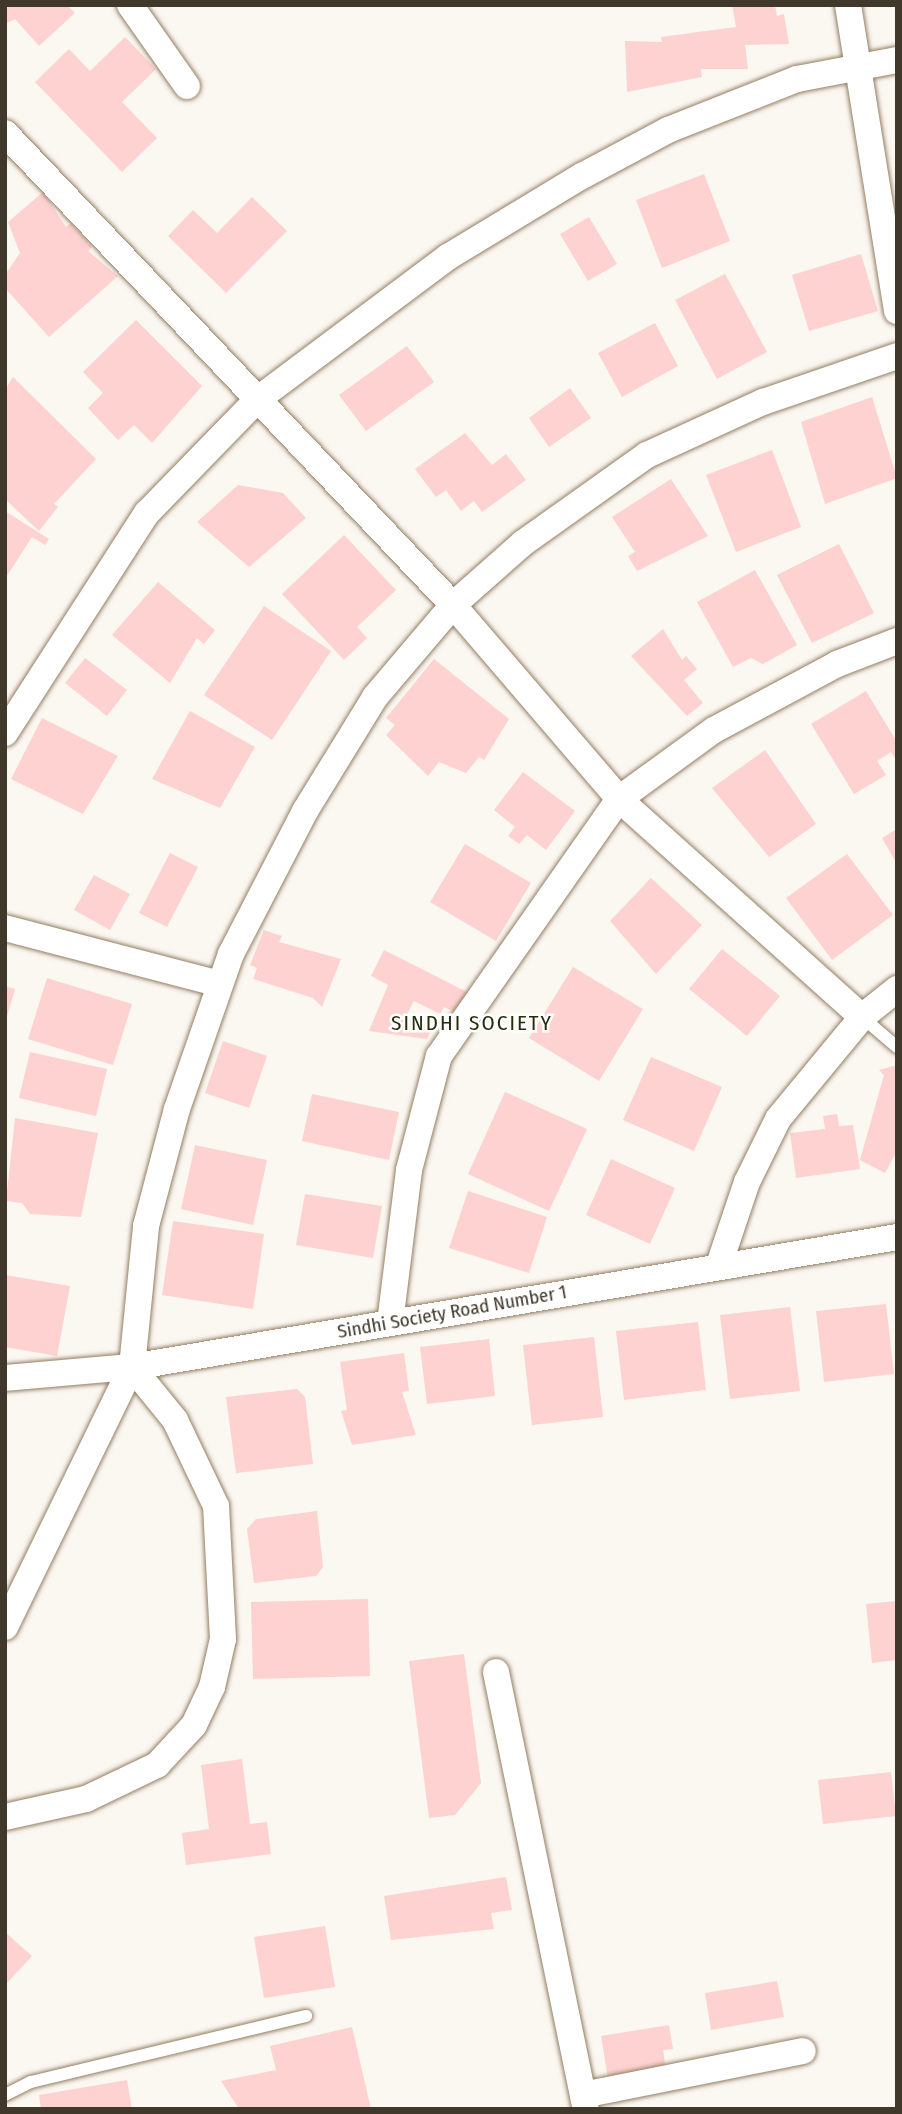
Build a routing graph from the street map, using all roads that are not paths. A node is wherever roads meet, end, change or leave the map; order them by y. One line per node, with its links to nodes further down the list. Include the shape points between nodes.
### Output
1 (130, 5): 5 (street)
2 (848, 5): 4 (street)
3 (897, 60): 4 (street)
4 (855, 68): 7 (street); 9 (street, via 784,84 668,131 582,176 448,257)
5 (187, 86)
6 (5, 133): 9 (street)
7 (897, 311)
8 (897, 356): 10 (street, via 763,402 647,455 523,543)
9 (258, 400): 10 (street); 12 (street, via 147,513)
10 (453, 605): 13 (street); 15 (street, via 375,697 305,811)
11 (897, 641): 13 (street, via 837,664 714,730)
12 (5, 733)
13 (619, 799): 17 (street); 21 (street, via 439,1056 409,1170)
14 (5, 928): 15 (street)
15 (220, 984): 22 (street, via 177,1109 146,1226)
16 (897, 989): 17 (street)
17 (862, 1017): 18 (lane); 20 (street, via 778,1119 747,1182)
18 (897, 1047)
19 (897, 1237): 20 (street, Sindhi Society Road Number 1)
20 (719, 1265): 21 (street, Sindhi Society Road Number 1)
21 (390, 1323): 22 (street, Sindhi Society Road Number 1)
22 (132, 1367): 23 (street, Sindhi Society Road Number 1); 24 (street); 26 (street, via 175,1420 216,1506 224,1627 212,1687 194,1724 157,1765 86,1798)
23 (5, 1378)
24 (5, 1627)
25 (496, 1672): 30 (street)
26 (5, 1817)
27 (306, 2016): 29 (lane, via 31,2082)
28 (803, 2051): 30 (street)
29 (5, 2095)
30 (585, 2102)

